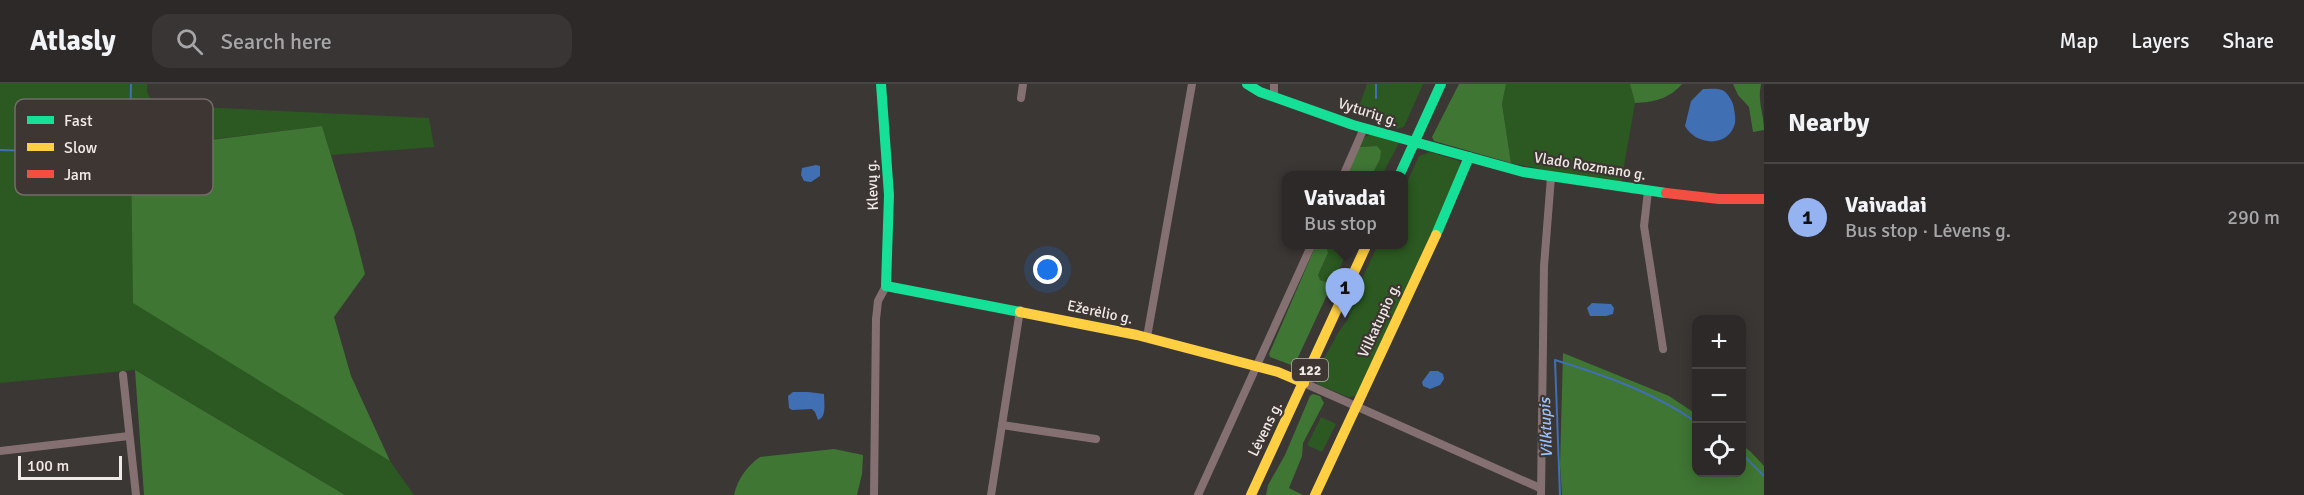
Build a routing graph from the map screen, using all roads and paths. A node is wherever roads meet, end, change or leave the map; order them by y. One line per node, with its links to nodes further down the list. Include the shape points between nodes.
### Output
1 (881, 84): 19 (main road, Klevų g., via 889,195)
2 (1023, 84): 8 (street)
3 (1192, 84): 21 (street)
4 (1247, 84): 7 (main road, Vyturių g.)
5 (1274, 84): 7 (street)
6 (1442, 84): 10 (main road)
7 (1274, 97): 9 (main road, Vyturių g.)
8 (1021, 98)
9 (1364, 128): 10 (main road, Vyturių g.); 12 (street)
10 (1414, 143): 11 (main road, Vlado Rozmano g.); 13 (main road)
11 (1469, 157): 14 (main road, Vlado Rozmano g.); 26 (main road, Vilkatupio g.)
12 (1345, 171)
13 (1401, 171)
14 (1551, 177): 15 (main road, Vlado Rozmano g.); 31 (street, via 1544,266)
15 (1648, 190): 16 (main road, Vlado Rozmano g.); 22 (street, via 1644,226)
16 (1764, 200)
17 (1310, 249): 23 (street)
18 (1365, 249): 25 (main road, Lėvens g. / 122)
19 (886, 286): 20 (main road, Ežerėlio g.); 33 (street, via 878,301 876,319)
20 (1020, 310): 21 (main road, Ežerėlio g.); 27 (street)
21 (1147, 337): 23 (main road, Ežerėlio g.)
22 (1663, 349)
23 (1257, 367): 25 (main road, Ežerėlio g.); 35 (street)
24 (123, 375): 28 (street)
25 (1304, 382): 26 (street); 36 (main road, Lėvens g. / 122)
26 (1357, 405): 31 (street); 37 (main road, Vilkatupio g.)
27 (1002, 425): 29 (street); 34 (street)
28 (129, 436): 30 (street); 32 (street)
29 (1096, 439)
30 (0, 451)
31 (1541, 491)
32 (136, 495)
33 (874, 495)
34 (991, 495)
35 (1198, 495)
36 (1251, 495)
37 (1315, 495)

